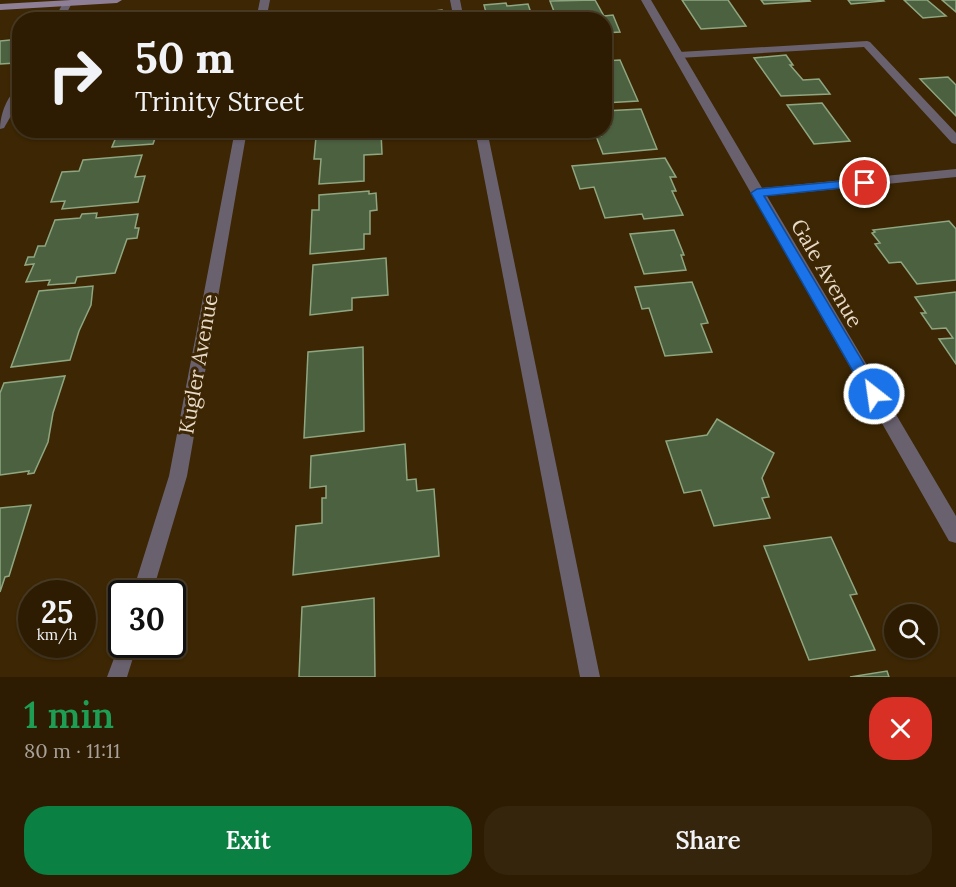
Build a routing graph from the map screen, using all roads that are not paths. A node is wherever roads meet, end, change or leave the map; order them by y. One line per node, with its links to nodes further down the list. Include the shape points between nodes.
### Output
1 (117, 0): 3 (street)
2 (646, 0): 6 (street, Gale Avenue)
3 (68, 3): 4 (street); 5 (street)
4 (0, 7)
5 (63, 12)
6 (679, 55): 11 (street, via 867,44); 13 (street, Gale Avenue)
7 (12, 104): 8 (street)
8 (0, 125)
9 (240, 138): 15 (street, Kugler Avenue, via 178,476)
10 (483, 138): 18 (street)
11 (956, 140)
12 (956, 173): 13 (street)
13 (757, 193): 14 (street, Gale Avenue)
14 (956, 534)
15 (146, 580)
16 (123, 658): 17 (street)
17 (117, 677)
18 (590, 677)

